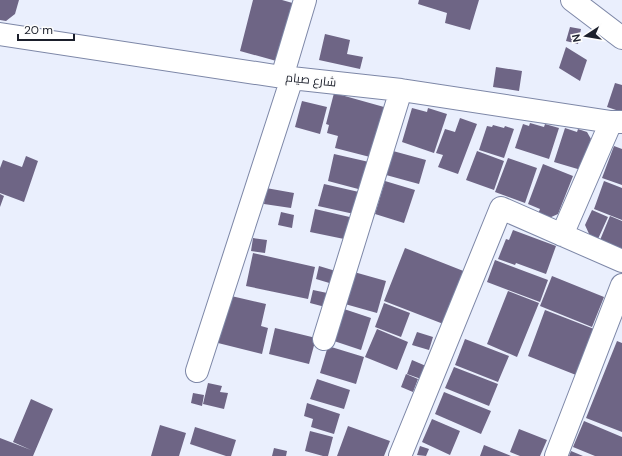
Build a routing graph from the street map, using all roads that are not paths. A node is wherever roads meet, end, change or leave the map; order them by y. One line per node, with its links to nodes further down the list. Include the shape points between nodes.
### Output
1 (305, 0): 5 (street)
2 (572, 0): 4 (street)
3 (0, 34): 5 (street, شارع صيام)
4 (622, 38)
5 (287, 77): 6 (street, شارع صيام); 12 (street)
6 (400, 90): 7 (street, شارع صيام); 11 (street)
7 (616, 122): 8 (street)
8 (562, 235): 9 (street); 13 (street, via 501,208)
9 (622, 261)
10 (622, 285): 14 (street)
11 (324, 339)
12 (197, 371)
13 (400, 456)
14 (556, 456)

